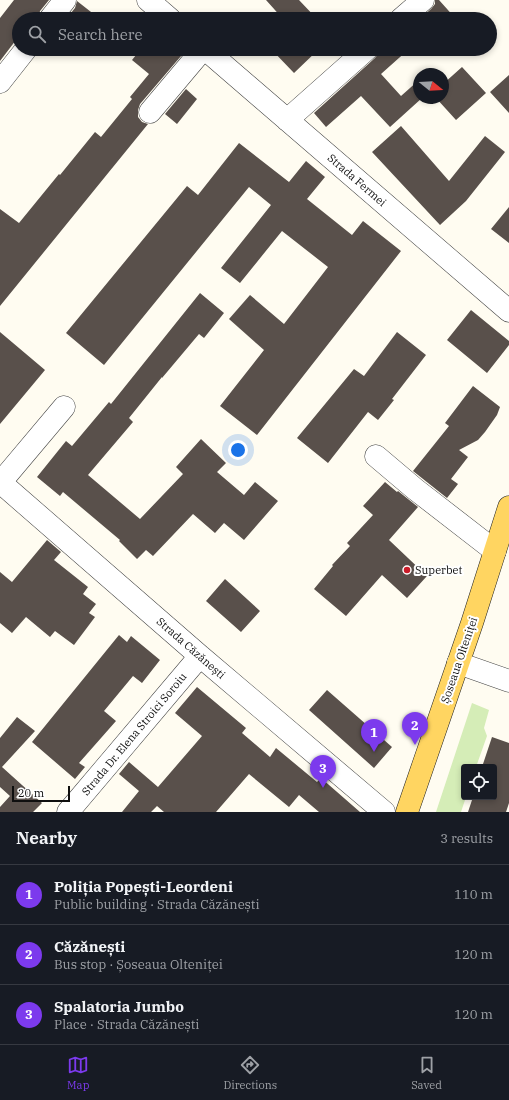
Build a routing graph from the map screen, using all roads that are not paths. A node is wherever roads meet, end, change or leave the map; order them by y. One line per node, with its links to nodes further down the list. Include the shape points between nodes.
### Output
1 (65, 0): 4 (street)
2 (148, 0): 5 (street)
3 (423, 0): 6 (street)
4 (56, 12)
5 (162, 12)
6 (409, 12)
7 (20, 56): 11 (street)
8 (198, 56): 12 (street)
9 (212, 56): 13 (street, Strada Fermei)
10 (359, 56): 13 (street)
11 (0, 82)
12 (150, 112)
13 (287, 120): 14 (street, Strada Fermei)
14 (509, 311)
15 (64, 407): 17 (street)
16 (376, 456): 19 (street)
17 (0, 482): 20 (street, Strada Căzănești)
18 (509, 507): 19 (main road, Șoseaua Olteniței)
19 (495, 551): 21 (main road, Șoseaua Olteniței)
20 (200, 656): 23 (street, Strada Dr. Elena Stroici Soroiu); 24 (street, Strada Căzănești)
21 (458, 664): 22 (street); 25 (main road, Șoseaua Olteniței)
22 (509, 681)
23 (68, 812)
24 (384, 812)
25 (407, 812)

